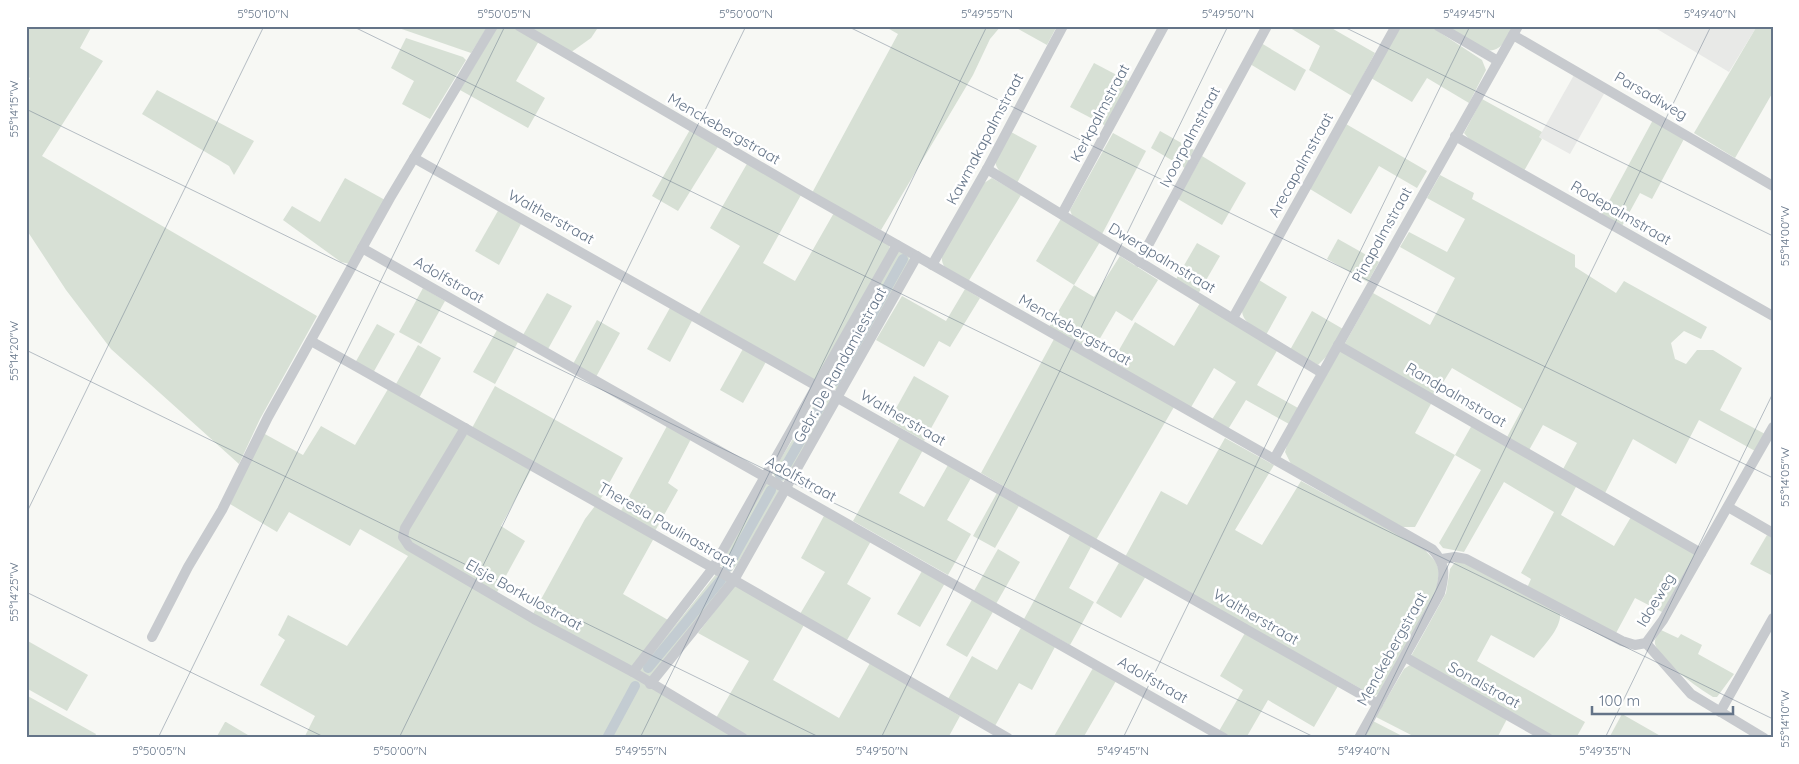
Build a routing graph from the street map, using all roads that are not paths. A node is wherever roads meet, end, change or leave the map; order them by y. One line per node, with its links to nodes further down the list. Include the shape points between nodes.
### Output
1 (493, 26): 11 (street)
2 (519, 26): 15 (street, Menckebergstraat)
3 (1063, 26): 12 (street, Kawmakapalmstraat)
4 (1164, 26): 14 (street, Kerkpalmstraat)
5 (1266, 26): 18 (street, Ivoorpalmstraat)
6 (1396, 26): 21 (street, Arecapalmstraat)
7 (1438, 26): 9 (street)
8 (1516, 30): 9 (street, Pinapalmstraat); 13 (street, Parsadiweg)
9 (1498, 61): 10 (street, Pinapalmstraat)
10 (1455, 136): 20 (street, Rodepalmstraat); 23 (street, Pinapalmstraat)
11 (414, 158): 16 (street); 25 (street, Waltherstraat)
12 (987, 169): 14 (street, Dwergpalmstraat); 19 (street, Kawmakapalmstraat)
13 (1773, 186)
14 (1062, 214): 18 (street, Dwergpalmstraat)
15 (897, 245): 17 (street, Menckebergstraat); 25 (street, Gebr. De Randamiestraat)
16 (362, 248): 22 (street); 30 (street, Adolfstraat)
17 (917, 256): 19 (street, Menckebergstraat); 26 (street, Gebr. De Randamiestraat)
18 (1139, 262): 21 (street, Dwergpalmstraat)
19 (932, 265): 29 (street, Menckebergstraat)
20 (1773, 316)
21 (1234, 318): 24 (street, Dwergpalmstraat)
22 (311, 341): 28 (street, Theresia Paulinastraat); 39 (street)
23 (1338, 345): 24 (street, Pinapalmstraat); 34 (street, Randpalmstraat)
24 (1322, 372): 29 (street, Pinapalmstraat)
25 (818, 386): 26 (street, Waltherstraat); 30 (street, Gebr. De Randamiestraat)
26 (838, 398): 31 (street, Gebr. De Randamiestraat); 45 (street, Waltherstraat)
27 (1773, 427): 32 (street, Idoeweg)
28 (465, 428): 36 (street, Theresia Paulinastraat); 43 (street, Elsje Borkulostraat, via 405,528 403,537 409,546)
29 (1274, 459): 35 (street, Menckebergstraat, via 1412,536)
30 (765, 476): 31 (street, Adolfstraat); 36 (street, Gebr. De Randamiestraat)
31 (787, 488): 37 (street, Gebr. De Randamiestraat); 49 (street, Adolfstraat)
32 (1728, 507): 33 (street); 34 (street, Idoeweg)
33 (1773, 533)
34 (1701, 553): 41 (street, Idoeweg, via 1663,620)
35 (1442, 559): 41 (street, Idoeweg, via 1455,556 1466,559 1622,641 1635,645); 42 (street, Menckebergstraat, via 1444,578 1440,593)
36 (713, 568): 37 (street, Theresia Paulinastraat); 43 (street, Gebr. De Randamiestraat)
37 (734, 580): 44 (street, Gebr. De Randamiestraat); 48 (street, Theresia Paulinastraat)
38 (1773, 618): 40 (street)
39 (152, 637)
40 (1768, 637): 46 (street)
41 (1646, 643): 46 (street, via 1691,694)
42 (1405, 658): 45 (street, Menckebergstraat); 51 (street, Sonalstraat)
43 (633, 672): 44 (street, Elsje Borkulostraat)
44 (650, 684): 47 (street, Elsje Borkulostraat)
45 (1378, 704): 50 (street, Menckebergstraat)
46 (1720, 712): 52 (street)
47 (743, 738)
48 (1008, 738)
49 (1224, 738)
50 (1359, 738)
51 (1548, 738)
52 (1764, 738)

